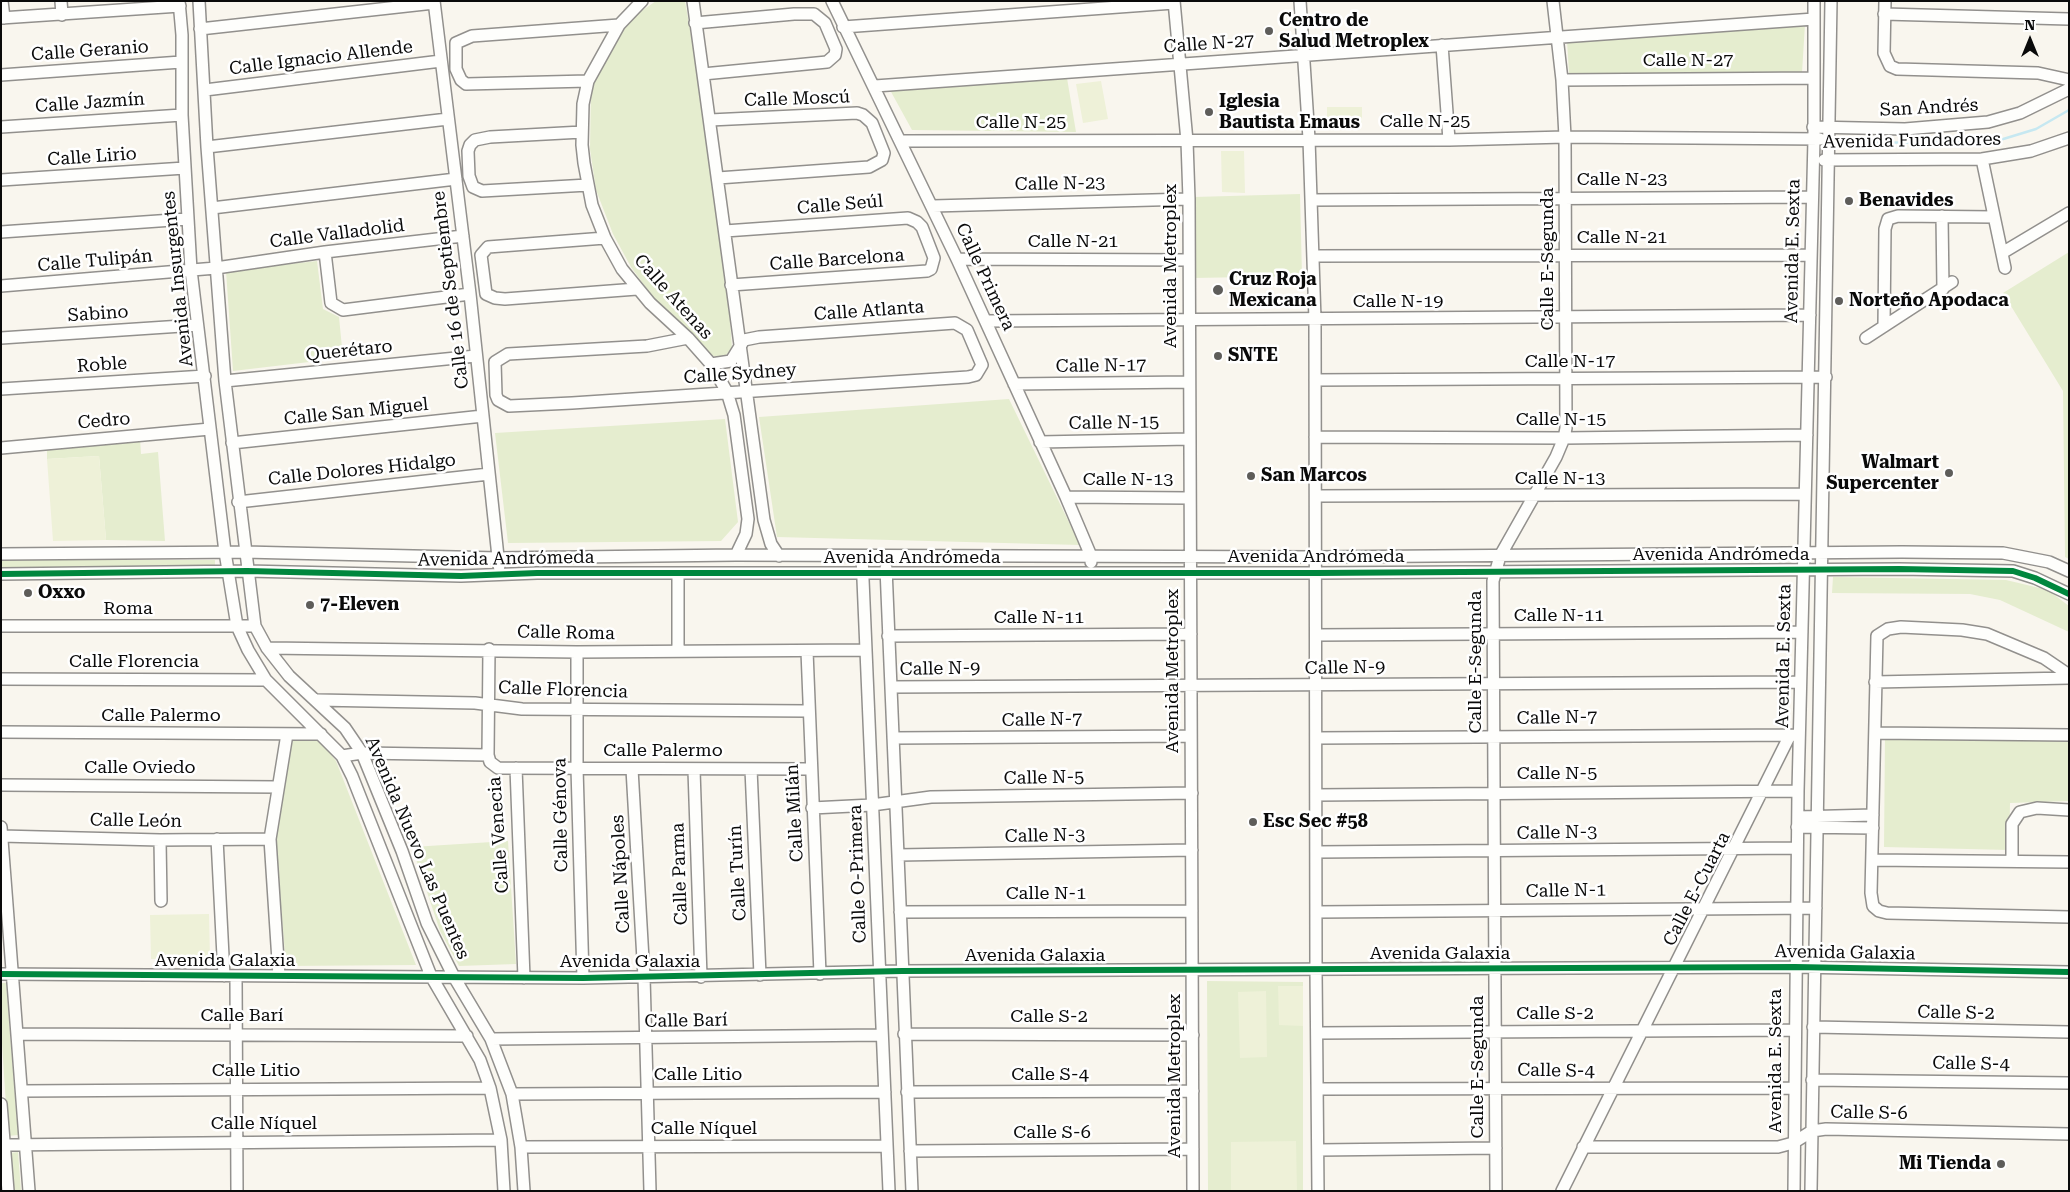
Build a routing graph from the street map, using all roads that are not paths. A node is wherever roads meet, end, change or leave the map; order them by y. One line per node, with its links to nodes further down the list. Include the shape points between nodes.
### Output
1 (2, 1): 18 (street)
2 (61, 1): 17 (street)
3 (199, 1): 24 (street, Avenida Insurgentes)
4 (693, 1): 21 (street, Calle Atenas)
5 (832, 1): 23 (street, Calle Primera)
6 (1300, 1): 27 (street)
7 (1553, 1): 25 (street, Calle E-Segunda)
8 (1814, 1): 19 (street, Avenida E. Sexta)
9 (1831, 1): 46 (street, Avenida E. Sexta)
10 (1884, 1): 16 (street)
11 (434, 2): 24 (street); 28 (street, Calle 16 de Septiembre)
12 (643, 2): 22 (street, Calle Atenas)
13 (1174, 2): 23 (street); 30 (street, Avenida Metroplex)
14 (180, 4): 15 (street); 29 (street, Avenida Insurgentes)
15 (122, 6): 17 (street)
16 (1884, 14): 20 (street); 35 (street, via 1884,53 1890,66 1907,71 2038,72)
17 (62, 15): 18 (street)
18 (2, 18)
19 (1814, 19): 25 (street, Calle N-27); 33 (street, Avenida E. Sexta)
20 (2069, 19)
21 (695, 22): 31 (street, Calle Atenas); 31 (street, via 814,14 825,23 836,49 832,60 827,62)
22 (619, 25): 36 (street, Calle Atenas); 36 (street, via 466,37 456,43 458,75 466,84)
23 (844, 27): 37 (street, Calle Primera)
24 (200, 29): 39 (street, Avenida Insurgentes)
25 (1555, 37): 26 (street, Calle N-27); 34 (street, Calle E-Segunda)
26 (1442, 44): 27 (street, Calle N-27); 50 (street)
27 (1303, 54): 30 (street, Calle N-27); 49 (street)
28 (441, 61): 39 (street, Calle Ignacio Allende); 41 (street, Calle 16 de Septiembre)
29 (181, 62): 32 (street, Calle Geranio); 40 (street, Avenida Insurgentes)
30 (1180, 64): 37 (street, Calle N-27); 52 (street, Avenida Metroplex)
31 (703, 74): 42 (street, Calle Atenas)
32 (1, 76)
33 (1814, 78): 34 (street, Calle N-27); 45 (street, Avenida E. Sexta)
34 (1562, 80): 47 (street, Calle E-Segunda)
35 (2069, 80)
36 (588, 81): 44 (street, Calle Atenas)
37 (875, 86): 51 (street, Calle Primera)
38 (2069, 89): 46 (street, San Andrés, via 2020,113 1988,122 1939,128)
39 (205, 90): 53 (street, Avenida Insurgentes)
40 (182, 115): 43 (street, Calle Jazmín); 57 (street, Avenida Insurgentes)
41 (448, 119): 53 (street); 59 (street, Calle 16 de Septiembre)
42 (710, 120): 58 (street, Calle Atenas); 58 (street, Calle Moscú, via 857,113 872,123 882,146 882,160 869,166)
43 (1, 127)
44 (582, 132): 61 (street, Calle Atenas); 61 (street, via 475,140 468,151 470,183 476,189 489,191)
45 (1813, 133): 46 (street, Calle N-25); 47 (street, Calle N-25); 54 (street, Avenida E. Sexta)
46 (1829, 133): 55 (street, Avenida E. Sexta)
47 (1565, 137): 50 (street, Calle N-25); 63 (street, Calle E-Segunda)
48 (2069, 138): 56 (street, Avenida Fundadores, via 2031,151)
49 (1309, 139): 50 (street, Calle N-25); 52 (street, Calle N-25); 65 (street)
50 (1449, 140)
51 (902, 141): 52 (street, Calle N-25); 66 (street, Calle Primera)
52 (1187, 141): 64 (street, Avenida Metroplex)
53 (207, 147): 67 (street, Avenida Insurgentes)
54 (1813, 160): 55 (street, Avenida Fundadores); 62 (street, Avenida E. Sexta)
55 (1829, 160): 56 (street, Avenida Fundadores); 109 (street, Avenida E. Sexta)
56 (1982, 160): 70 (street)
57 (184, 168): 60 (street, Calle Lirio); 71 (street, Avenida Insurgentes)
58 (718, 178): 72 (street, Calle Atenas)
59 (456, 179): 67 (street); 74 (street, Calle 16 de Septiembre)
60 (1, 180)
61 (588, 185): 75 (street, Calle Atenas)
62 (1812, 197): 63 (street, Calle N-23); 79 (street, Avenida E. Sexta)
63 (1566, 198): 65 (street, Calle N-23); 78 (street, Calle E-Segunda)
64 (1189, 199): 66 (street, Calle N-23); 83 (street, Avenida Metroplex)
65 (1311, 200): 80 (street)
66 (932, 206): 82 (street, Calle Primera)
67 (212, 208): 84 (street, Avenida Insurgentes)
68 (2069, 214): 77 (street)
69 (1942, 216): 70 (street); 91 (street); 99 (street, via 1892,216 1886,223)
70 (1994, 216): 77 (street)
71 (187, 219): 73 (street); 86 (street, Avenida Insurgentes)
72 (725, 231): 81 (street, Calle Seúl, via 908,218 922,227); 88 (street, Calle Atenas)
73 (1, 232)
74 (463, 236): 76 (street, Calle Valladolid); 92 (street, Calle 16 de Septiembre)
75 (605, 238): 90 (street, Calle Atenas); 90 (street, via 488,247 480,255 483,288 490,297 505,299)
76 (325, 252): 84 (street, Calle Valladolid); 92 (street, via 331,303 343,310)
77 (2002, 253): 85 (street)
78 (1566, 255): 79 (street, Calle N-21); 80 (street, Calle N-21); 94 (street, Calle E-Segunda)
79 (1811, 255): 93 (street, Avenida E. Sexta)
80 (1313, 256): 95 (street)
81 (934, 258): 88 (street, Calle Barcelona, via 932,269 927,272)
82 (957, 259): 83 (street, Calle N-21); 96 (street, Calle Primera)
83 (1189, 260): 97 (street, Avenida Metroplex)
84 (216, 268): 86 (street, Calle Valladolid); 112 (street, Avenida Insurgentes)
85 (2006, 268)
86 (191, 270): 89 (street, Calle Tulipán); 98 (street, Avenida Insurgentes)
87 (1952, 282): 91 (street)
88 (731, 285): 103 (street, Calle Atenas)
89 (1, 286)
90 (637, 289): 101 (street, Calle Atenas)
91 (1943, 289): 99 (street)
92 (470, 294): 104 (street, Calle 16 de Septiembre)
93 (1810, 316): 94 (street, Calle N-19); 108 (street, Avenida E. Sexta)
94 (1566, 317): 95 (street, Calle N-19); 111 (street, Calle E-Segunda)
95 (1315, 320): 97 (street, Calle N-19); 110 (street)
96 (986, 321): 97 (street, Calle N-19); 114 (street, Calle Primera)
97 (1189, 321): 113 (street, Avenida Metroplex)
98 (197, 324): 100 (street, Sabino); 107 (street, Avenida Insurgentes)
99 (1884, 326): 102 (street)
100 (1, 338)
101 (688, 338): 106 (street, Calle Atenas); 117 (street, Calle Sydney, via 647,346 508,354 495,362 496,395 502,404 515,407)
102 (1866, 338)
103 (740, 345): 105 (street, Calle Atlanta, via 744,340 759,337 955,323 967,330); 106 (street, Calle Atenas, via 731,361); 116 (street, Calle Atenas)
104 (476, 356): 112 (street, Querétaro); 118 (street, Calle 16 de Septiembre)
105 (982, 360): 116 (street, Calle Sydney, via 980,370 968,377)
106 (711, 364): 117 (street, Calle Atenas)
107 (205, 376): 115 (street, Roble); 119 (street, Avenida Insurgentes)
108 (1808, 377): 109 (street, Calle N-17); 111 (street, Calle N-17); 120 (street, Avenida E. Sexta)
109 (1826, 377): 139 (street, Avenida E. Sexta)
110 (1315, 380): 111 (street, Calle N-17); 121 (street)
111 (1566, 380): 122 (street, Calle E-Segunda)
112 (225, 382): 126 (street, Avenida Insurgentes)
113 (1189, 382): 114 (street, Calle N-17); 123 (street, Avenida Metroplex)
114 (1014, 384): 125 (street, Calle Primera)
115 (1, 389)
116 (746, 390): 117 (street, Calle Sydney); 124 (street, Calle Atenas)
117 (727, 392): 127 (street, Calle Atenas)
118 (483, 416): 126 (street, Calle San Miguel); 129 (street, Calle 16 de Septiembre)
119 (210, 429): 128 (street, Cedro); 136 (street, Avenida Insurgentes)
120 (1807, 435): 122 (street, Calle N-15); 130 (street, Avenida E. Sexta)
121 (1315, 437): 122 (street, Calle N-15); 131 (street)
122 (1564, 438): 132 (street, Calle E-Segunda)
123 (1189, 439): 125 (street, Calle N-15); 134 (street, Avenida Metroplex)
124 (753, 442): 127 (street); 142 (street, Calle Atenas, via 764,520)
125 (1040, 442): 133 (street, Calle Primera)
126 (232, 443): 135 (street, Avenida Insurgentes)
127 (738, 443): 141 (street, Calle Atenas, via 748,519 746,534)
128 (1, 448)
129 (489, 474): 135 (street, Calle Dolores Hidalgo); 149 (street, Calle 16 de Septiembre)
130 (1805, 494): 132 (street, Calle N-13); 138 (street, Avenida E. Sexta)
131 (1316, 496): 132 (street, Calle N-13); 148 (street)
132 (1533, 496): 147 (street, Calle E-Segunda)
133 (1066, 497): 134 (street, Calle N-13); 145 (street, Calle Primera)
134 (1189, 498): 146 (street, Avenida Metroplex)
135 (238, 502): 137 (street, Avenida Insurgentes)
136 (225, 552): 137 (street, Avenida Andrómeda); 140 (street, Avenida Andrómeda); 152 (street, Avenida Insurgentes)
137 (244, 552): 149 (street, Avenida Andrómeda); 153 (street, Avenida Insurgentes)
138 (1804, 553): 139 (street, Avenida Andrómeda); 147 (street, Avenida Andrómeda); 150 (street, Avenida E. Sexta)
139 (1822, 553): 151 (street, Avenida E. Sexta); 155 (street, Avenida Andrómeda, via 2004,553 2049,562)
140 (1, 554)
141 (736, 554): 142 (street, Avenida Andrómeda); 149 (street, Avenida Andrómeda)
142 (778, 556): 143 (street, Avenida Andrómeda)
143 (862, 556): 144 (street, Avenida Andrómeda); 158 (street, Calle O-Primera)
144 (886, 556): 145 (street, Avenida Andrómeda); 159 (street)
145 (1091, 556): 146 (street, Avenida Andrómeda); 160 (street, Calle Primera)
146 (1190, 556): 148 (street, Avenida Andrómeda); 156 (street, Avenida Metroplex)
147 (1500, 556): 148 (street, Avenida Andrómeda); 154 (street, Calle E-Segunda)
148 (1316, 557): 161 (street)
149 (498, 558): 163 (street, Calle 16 de Septiembre)
150 (1804, 570): 151 (street, Avenida Andrómeda); 154 (street, Avenida Andrómeda); 168 (street, Avenida E. Sexta)
151 (1822, 570): 164 (street, Avenida Andrómeda, via 2013,571); 224 (street, Avenida E. Sexta)
152 (228, 571): 153 (street, Avenida Andrómeda); 162 (street, Avenida Andrómeda); 166 (street, Avenida Nuevo Las Puentes)
153 (247, 571): 163 (street, Avenida Andrómeda); 167 (street, Avenida Nuevo Las Puentes)
154 (1495, 571): 161 (street, Avenida Andrómeda); 169 (street, Calle E-Segunda)
155 (2069, 571)
156 (1190, 572): 160 (street, Avenida Andrómeda); 161 (street, Avenida Andrómeda); 170 (street, Avenida Metroplex)
157 (678, 573): 158 (street, Avenida Andrómeda); 163 (street, Avenida Andrómeda); 178 (street)
158 (863, 573): 159 (street, Avenida Andrómeda); 175 (street, Calle O-Primera)
159 (886, 573): 160 (street, Avenida Andrómeda); 172 (street)
160 (1092, 573)
161 (1316, 573): 171 (street)
162 (1, 574)
163 (500, 574)
164 (2069, 594)
165 (1, 626): 166 (street, Roma)
166 (237, 626): 167 (street, Roma); 181 (street, Avenida Nuevo Las Puentes)
167 (255, 626): 173 (street, Avenida Nuevo Las Puentes)
168 (1802, 632): 169 (street, Calle N-11); 182 (street, Avenida E. Sexta)
169 (1493, 633): 171 (street, Calle N-11); 184 (street, Calle E-Segunda)
170 (1190, 634): 172 (street, Calle N-11); 185 (street, Avenida Metroplex)
171 (1316, 635): 186 (street)
172 (888, 636): 187 (street)
173 (267, 648): 174 (street, Calle Roma); 188 (street, Avenida Nuevo Las Puentes, via 290,676)
174 (489, 649): 177 (street, Calle Roma); 189 (street, Calle Venecia)
175 (866, 650): 176 (street, Calle Roma); 219 (street, Calle O-Primera)
176 (807, 651): 178 (street, Calle Roma); 191 (street, Calle Milán)
177 (578, 652): 178 (street, Calle Roma); 190 (street, Calle Génova)
178 (678, 652)
179 (2069, 676): 183 (street); 183 (street, via 2044,658 1987,634 1901,627 1877,636)
180 (1, 679): 181 (street, Calle Florencia)
181 (266, 680): 195 (street, Avenida Nuevo Las Puentes)
182 (1800, 682): 184 (street, Calle N-9); 196 (street, Avenida E. Sexta)
183 (1875, 682): 193 (street)
184 (1493, 683): 186 (street, Calle N-9); 199 (street, Calle E-Segunda)
185 (1191, 686): 186 (street, Calle N-9); 187 (street, Calle N-9); 198 (street, Avenida Metroplex)
186 (1316, 686): 201 (street)
187 (891, 687): 200 (street)
188 (317, 700): 189 (street, Calle Florencia); 202 (street, Avenida Nuevo Las Puentes)
189 (488, 704): 190 (street, Calle Florencia); 203 (street, Calle Venecia)
190 (577, 710): 191 (street, Calle Florencia); 206 (street, Calle Génova)
191 (808, 711): 209 (street, Calle Milán)
192 (1, 732): 194 (street, Calle Palermo)
193 (1876, 733): 197 (street); 222 (street)
194 (287, 734): 195 (street, Calle Palermo); 212 (street)
195 (321, 734): 204 (street, Avenida Nuevo Las Puentes)
196 (1795, 735): 199 (street, Calle N-7); 213 (street, Avenida E. Sexta); 215 (street, Calle E-Cuarta)
197 (2069, 735)
198 (1191, 736): 200 (street, Calle N-7); 216 (street, Avenida Metroplex)
199 (1494, 736): 201 (street, Calle N-7); 214 (street, Calle E-Segunda)
200 (893, 738): 218 (street)
201 (1316, 738): 217 (street)
202 (362, 753): 203 (street); 204 (street); 264 (street, Avenida Nuevo Las Puentes, via 427,923)
203 (488, 755): 205 (street, Calle Venecia, via 490,762 498,768)
204 (342, 756): 263 (street, Avenida Nuevo Las Puentes)
205 (516, 768): 206 (street, Calle Palermo); 267 (street, Calle Venecia)
206 (577, 768): 207 (street, Calle Palermo); 268 (street, Calle Génova)
207 (632, 769): 210 (street, Calle Palermo); 265 (street, Calle Nápoles)
208 (750, 769): 209 (street, Calle Palermo); 210 (street, Calle Palermo); 260 (street, Calle Turín)
209 (810, 769): 220 (street, Calle Milán)
210 (694, 770): 266 (street, Calle Parma)
211 (1, 785): 212 (street, Calle Oviedo)
212 (278, 787): 229 (street)
213 (1798, 791): 215 (street, Calle N-5); 223 (street, Avenida E. Sexta)
214 (1494, 792): 215 (street, Calle N-5); 217 (street, Calle N-5); 234 (street, Calle E-Segunda)
215 (1763, 792): 232 (street, Calle E-Cuarta)
216 (1192, 793): 218 (street, Calle N-5, via 931,797); 233 (street, Avenida Metroplex)
217 (1316, 795): 235 (street)
218 (896, 801): 219 (street, Calle N-5); 236 (street)
219 (872, 805): 220 (street, Calle N-5); 256 (street, Calle O-Primera)
220 (812, 808): 259 (street, Calle Milán)
221 (2069, 810): 238 (street, via 2037,808 2020,812 2012,824)
222 (1873, 815): 224 (street); 226 (street)
223 (1798, 822): 224 (street); 231 (street, Avenida E. Sexta)
224 (1817, 822): 226 (street); 243 (street, Avenida E. Sexta)
225 (1, 827): 227 (street)
226 (1873, 828): 237 (street)
227 (2, 836): 230 (street, Calle León); 258 (street)
228 (217, 839): 229 (street, Calle León); 230 (street, Calle León); 261 (street)
229 (270, 839): 262 (street)
230 (160, 840): 240 (street)
231 (1797, 848): 232 (street, Calle N-3); 242 (street, Avenida E. Sexta)
232 (1734, 849): 234 (street, Calle N-3); 241 (street, Calle E-Cuarta)
233 (1192, 850): 236 (street, Calle N-3); 245 (street, Avenida Metroplex)
234 (1495, 851): 235 (street, Calle N-3); 244 (street, Calle E-Segunda)
235 (1316, 852): 247 (street)
236 (898, 855): 246 (street)
237 (1872, 860): 238 (street); 248 (street, via 1871,899 1879,911)
238 (2012, 861): 239 (street)
239 (2069, 862)
240 (161, 901)
241 (1704, 908): 242 (street, Calle N-1); 244 (street, Calle N-1); 252 (street, Calle E-Cuarta)
242 (1796, 908): 243 (street, Calle N-1); 249 (street, Avenida E. Sexta)
243 (1816, 908): 250 (street, Avenida E. Sexta)
244 (1495, 909): 247 (street, Calle N-1); 251 (street, Calle E-Segunda)
245 (1192, 911): 246 (street, Calle N-1); 255 (street, Avenida Metroplex)
246 (900, 912): 254 (street)
247 (1317, 912): 253 (street)
248 (2069, 917)
249 (1795, 967): 250 (street, Avenida Galaxia); 252 (street, Avenida Galaxia); 270 (street, Avenida E. Sexta)
250 (1814, 967): 257 (street, Avenida Galaxia); 269 (street, Avenida E. Sexta)
251 (1495, 968): 252 (street, Avenida Galaxia); 253 (street, Avenida Galaxia); 271 (street, Calle E-Segunda)
252 (1674, 968): 272 (street, Calle E-Cuarta)
253 (1316, 970): 255 (street, Avenida Galaxia); 275 (street)
254 (902, 971): 255 (street, Avenida Galaxia); 256 (street, Avenida Galaxia); 277 (street)
255 (1192, 971): 279 (street, Avenida Metroplex)
256 (880, 972): 259 (street, Avenida Galaxia); 278 (street, Calle O-Primera)
257 (2069, 972)
258 (7, 974): 261 (street, Avenida Galaxia); 276 (street)
259 (820, 974): 260 (street, Avenida Galaxia)
260 (760, 975): 266 (street, Avenida Galaxia)
261 (230, 976): 262 (street, Avenida Galaxia); 274 (street)
262 (279, 976): 263 (street, Avenida Galaxia)
263 (432, 976): 264 (street, Avenida Galaxia); 280 (street, Avenida Nuevo Las Puentes)
264 (454, 977): 267 (street, Avenida Galaxia); 281 (street, Avenida Nuevo Las Puentes)
265 (644, 977): 266 (street, Avenida Galaxia); 268 (street, Avenida Galaxia); 282 (street, Calle Nápoles)
266 (702, 977)
267 (524, 978): 268 (street, Avenida Galaxia)
268 (583, 978)
269 (1813, 1027): 273 (street, Calle S-2); 283 (street, Avenida E. Sexta)
270 (1794, 1030): 272 (street, Calle S-2); 288 (street, Avenida E. Sexta)
271 (1496, 1031): 272 (street, Calle S-2); 275 (street, Calle S-2); 287 (street, Calle E-Segunda)
272 (1644, 1031): 289 (street, Calle E-Cuarta)
273 (2069, 1032)
274 (236, 1033): 276 (street, Calle Barí); 280 (street, Calle Barí); 285 (street)
275 (1317, 1033): 291 (street)
276 (18, 1034): 290 (street)
277 (904, 1034): 279 (street, Calle S-2); 294 (street)
278 (882, 1035): 282 (street, Calle Barí); 293 (street, Calle O-Primera)
279 (1193, 1035): 292 (street, Avenida Metroplex)
280 (466, 1036): 286 (street, Avenida Nuevo Las Puentes, via 480,1060)
281 (491, 1039): 282 (street, Calle Barí); 296 (street, Avenida Nuevo Las Puentes)
282 (646, 1039): 295 (street, Calle Nápoles)
283 (1812, 1080): 284 (street, Calle S-4); 298 (street, Avenida E. Sexta)
284 (2069, 1082)
285 (236, 1088): 286 (street, Calle Litio); 290 (street, Calle Litio); 301 (street)
286 (490, 1088): 300 (street, Avenida Nuevo Las Puentes)
287 (1496, 1088): 289 (street, Calle S-4); 291 (street, Calle S-4); 309 (street, Calle E-Segunda)
288 (1794, 1088): 289 (street, Calle S-4); 303 (street, Avenida E. Sexta)
289 (1613, 1089): 308 (street, Calle E-Cuarta)
290 (22, 1090): 302 (street)
291 (1318, 1090): 311 (street)
292 (1193, 1091): 294 (street, Calle S-4); 310 (street, Avenida Metroplex)
293 (885, 1092): 295 (street, Calle Litio); 306 (street, Calle O-Primera)
294 (907, 1092): 312 (street)
295 (647, 1093): 296 (street, Calle Litio); 305 (street, Calle Nápoles)
296 (512, 1094): 307 (street, Avenida Nuevo Las Puentes)
297 (1, 1104): 304 (street)
298 (1812, 1131): 299 (street, Calle S-6); 303 (street, Calle S-6); 326 (street, Avenida E. Sexta)
299 (2069, 1134)
300 (501, 1140): 301 (street, Calle Níquel); 316 (street, Avenida Nuevo Las Puentes)
301 (237, 1142): 302 (street, Calle Níquel); 315 (street)
302 (27, 1143): 304 (street, Calle Níquel); 314 (street)
303 (1793, 1143): 308 (street, Calle S-6, via 1778,1146); 325 (street, Avenida E. Sexta)
304 (2, 1145): 313 (street)
305 (649, 1146): 306 (street, Calle Níquel); 307 (street, Calle Níquel); 318 (street, Calle Nápoles)
306 (887, 1146): 319 (street, Calle O-Primera)
307 (521, 1147): 317 (street, Avenida Nuevo Las Puentes)
308 (1583, 1147): 324 (street, Calle E-Cuarta)
309 (1496, 1148): 311 (street); 323 (street, Calle E-Segunda)
310 (1193, 1149): 312 (street, Calle S-6); 321 (street, Avenida Metroplex)
311 (1318, 1150): 322 (street)
312 (910, 1151): 320 (street)
313 (8, 1191)
314 (29, 1191)
315 (237, 1191)
316 (504, 1191)
317 (524, 1191)
318 (650, 1191)
319 (890, 1191)
320 (912, 1191)
321 (1193, 1191)
322 (1318, 1191)
323 (1496, 1191)
324 (1562, 1191)
325 (1794, 1191)
326 (1811, 1191)

